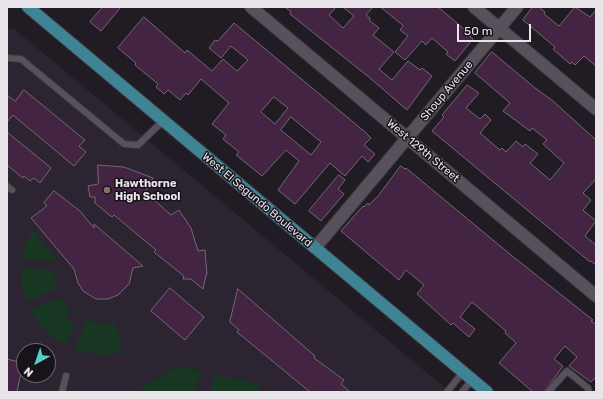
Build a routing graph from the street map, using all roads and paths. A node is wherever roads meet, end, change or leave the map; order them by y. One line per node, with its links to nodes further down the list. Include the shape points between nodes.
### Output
1 (28, 7): 8 (main road, West El Segundo Boulevard)
2 (251, 7): 9 (street, West 129th Street)
3 (474, 7): 5 (street)
4 (517, 7): 5 (street, Shoup Avenue)
5 (499, 28): 7 (street); 9 (street, Shoup Avenue)
6 (7, 58): 8 (lane, via 21,59 124,144 138,145)
7 (596, 109)
8 (163, 121): 10 (main road, West El Segundo Boulevard)
9 (407, 137): 10 (street, Shoup Avenue); 11 (street, West 129th Street)
10 (315, 248): 13 (main road, West El Segundo Boulevard)
11 (596, 296)
12 (66, 376): 14 (lane)
13 (468, 376): 15 (lane); 16 (lane); 17 (main road, West El Segundo Boulevard)
14 (62, 392)
15 (447, 392)
16 (462, 392)
17 (487, 392)
18 (548, 392): 19 (lane, via 567,371 588,388)
19 (589, 392)

